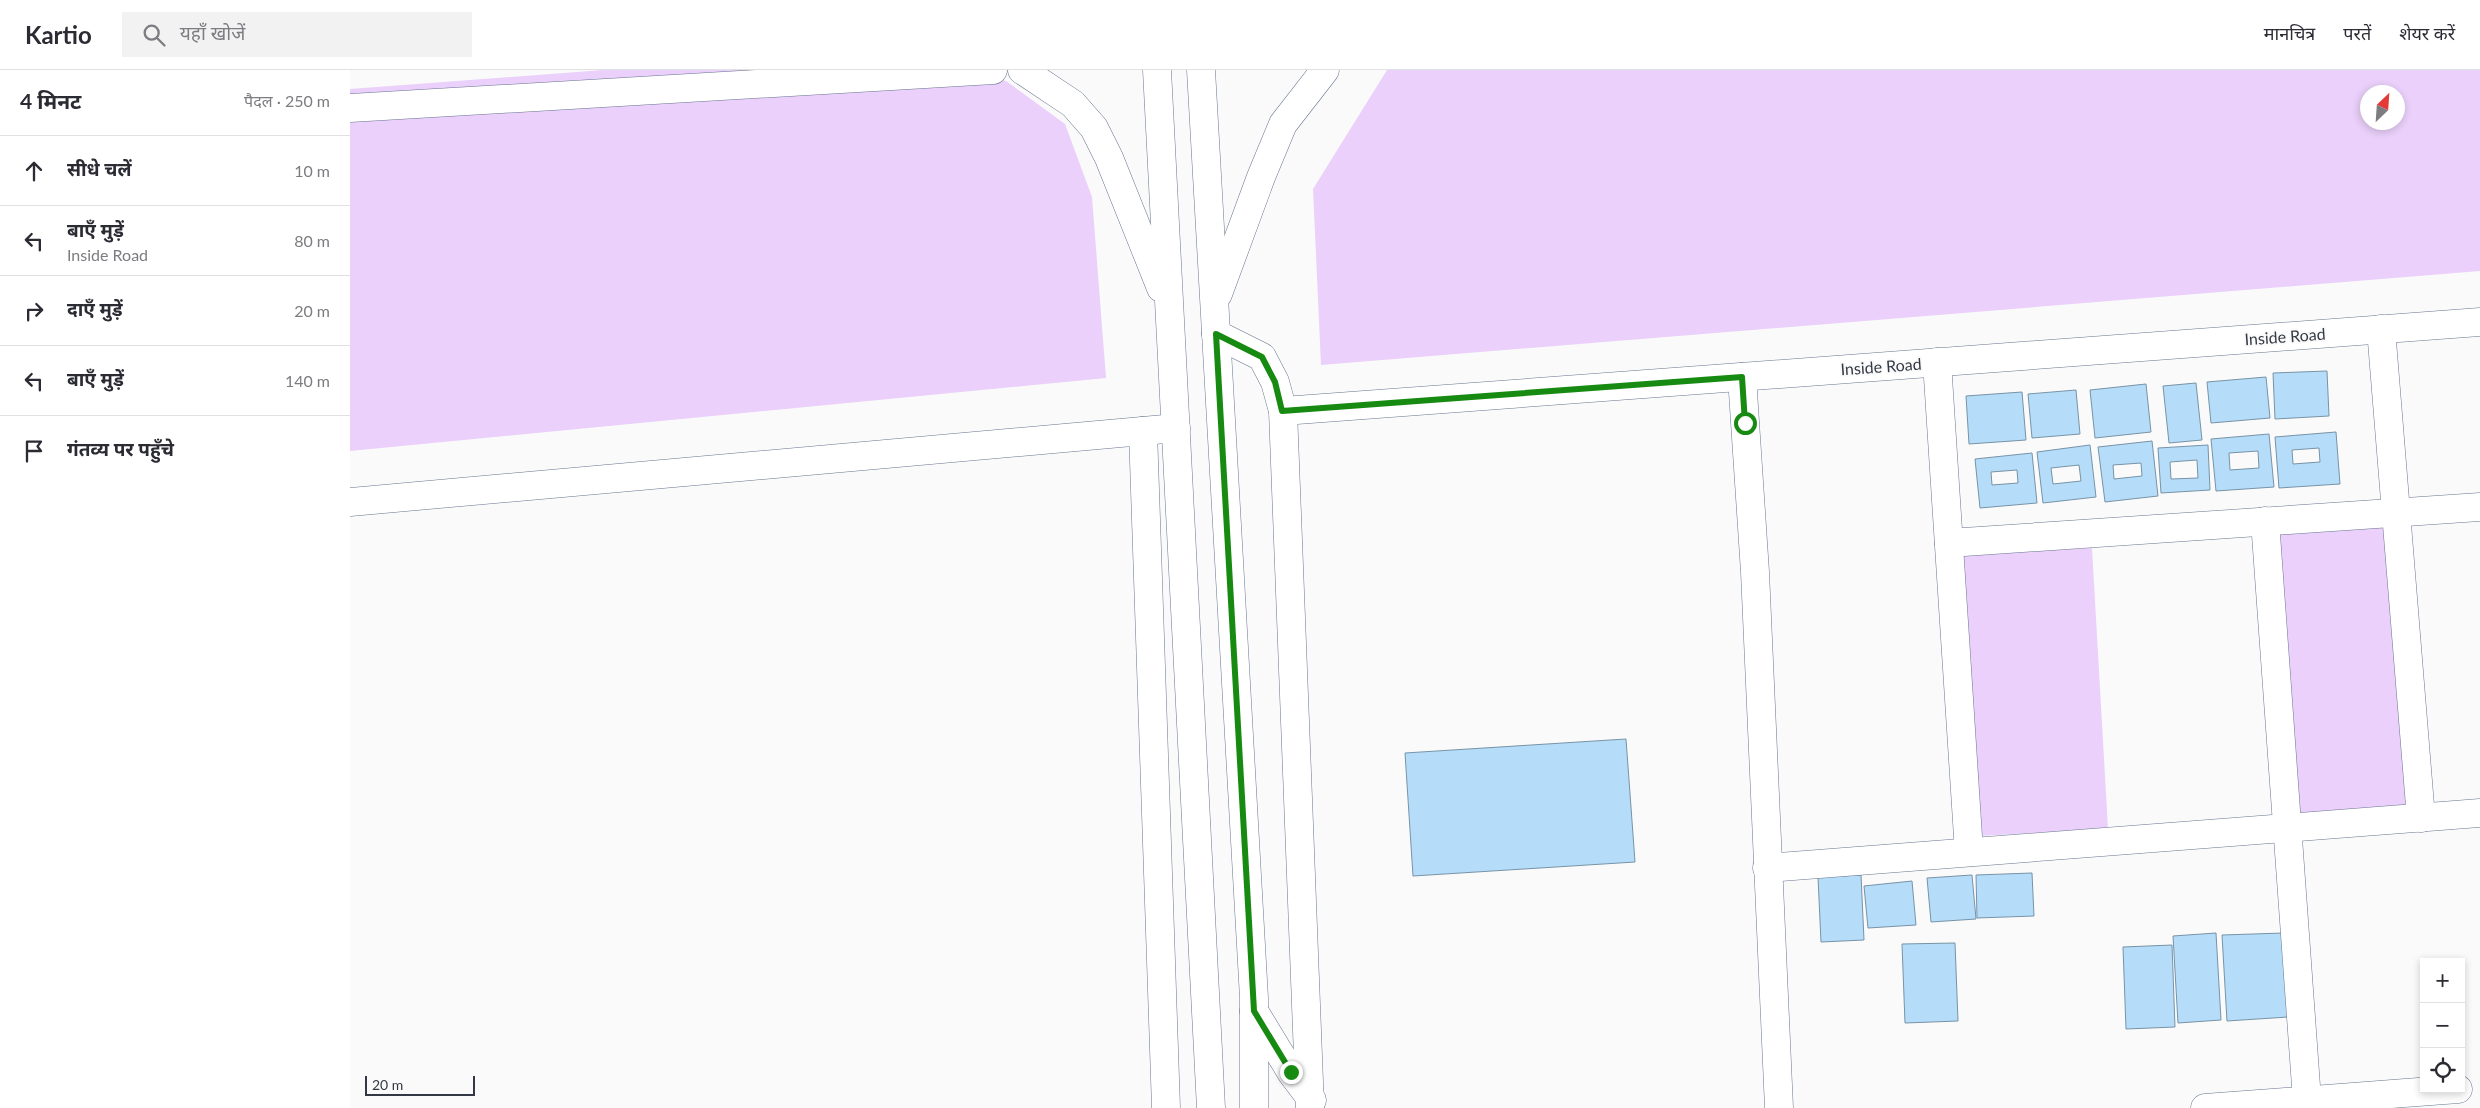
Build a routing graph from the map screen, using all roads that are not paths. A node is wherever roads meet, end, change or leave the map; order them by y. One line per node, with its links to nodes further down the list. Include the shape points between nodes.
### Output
1 (993, 70): 6 (street)
2 (1022, 70): 8 (street, via 1073,104 1094,128)
3 (1157, 70): 8 (street)
4 (1201, 70): 7 (street)
5 (1325, 70): 7 (street, via 1283,124)
6 (350, 108)
7 (1214, 304): 11 (street)
8 (1169, 308): 15 (street)
9 (2480, 322): 10 (street, Inside Road)
10 (2381, 329): 12 (street, Inside Road); 19 (street)
11 (1216, 334): 14 (street, via 1262,357 1275,382); 27 (street)
12 (1937, 362): 13 (street, Inside Road); 21 (street)
13 (1742, 377): 14 (street, Inside Road); 26 (street, via 1755,572)
14 (1282, 411): 33 (street)
15 (1176, 428): 16 (street); 35 (street)
16 (1143, 431): 17 (street); 34 (street)
17 (350, 502)
18 (2480, 507): 19 (street)
19 (2396, 513): 20 (street); 23 (street)
20 (2264, 522): 21 (street); 24 (street)
21 (1949, 543): 25 (street)
22 (2480, 813): 23 (street)
23 (2421, 818): 24 (street)
24 (2287, 828): 25 (street); 31 (street)
25 (1969, 852): 26 (street)
26 (1767, 868): 37 (street)
27 (1254, 1011): 33 (street); 36 (street)
28 (2480, 1088): 29 (street)
29 (2465, 1089)
30 (2430, 1093): 32 (street)
31 (2307, 1100): 32 (street); 38 (street)
32 (2362, 1102)
33 (1312, 1104)
34 (1166, 1108)
35 (1211, 1108)
36 (1254, 1108)
37 (1779, 1108)
38 (2205, 1108)

